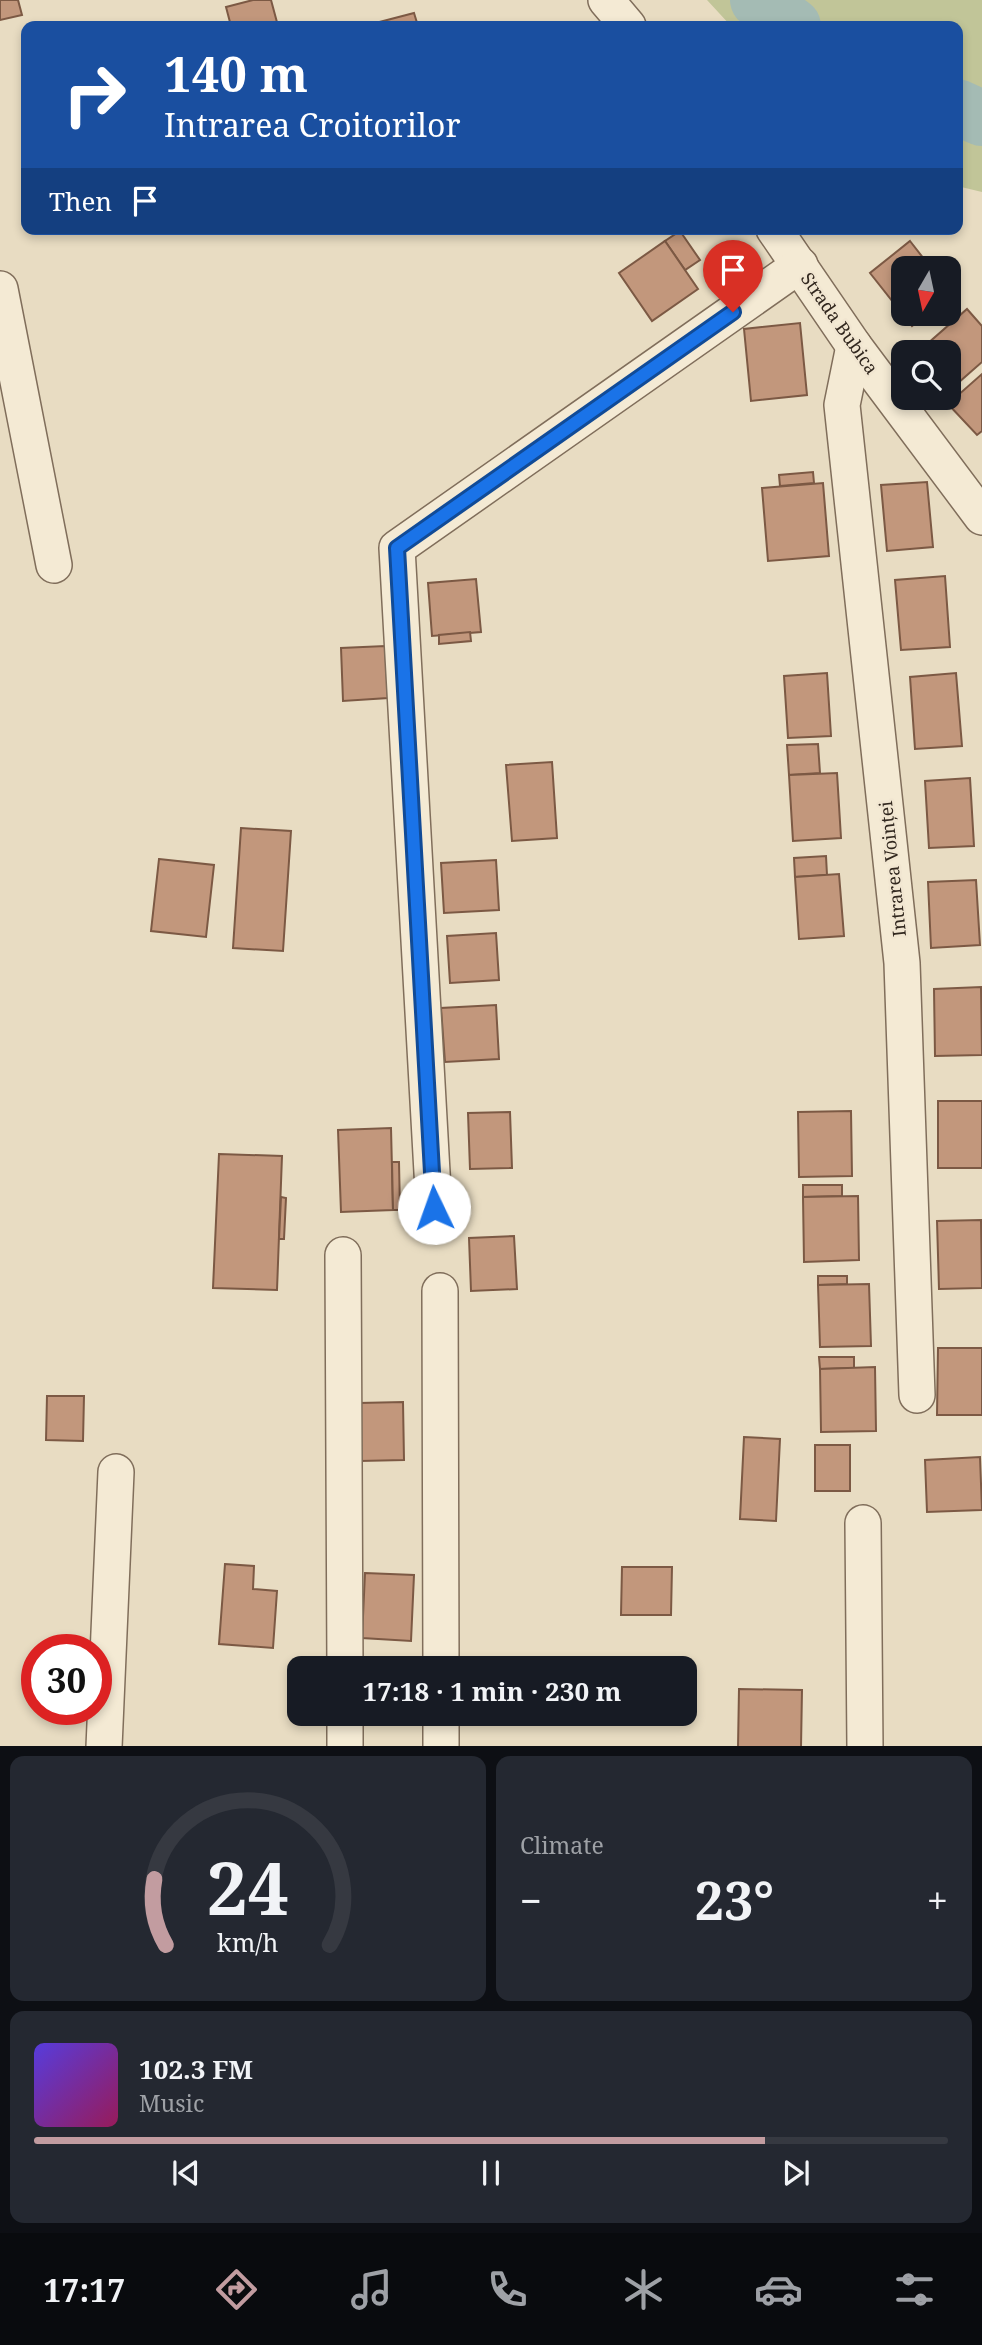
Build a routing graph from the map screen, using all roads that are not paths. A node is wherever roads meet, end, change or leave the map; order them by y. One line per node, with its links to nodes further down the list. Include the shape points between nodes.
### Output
1 (606, 0): 2 (street)
2 (624, 21)
3 (778, 235): 4 (street, Strada Bubica)
4 (800, 265): 6 (street, Strada Bubica); 9 (street, via 397,548)
5 (0, 289): 8 (street)
6 (854, 346): 7 (street, Strada Bubica); 12 (street, Intrarea Voinței, via 842,405 902,963)
7 (982, 517)
8 (54, 565)
9 (434, 1208)
10 (343, 1255): 15 (street)
11 (440, 1291): 16 (street)
12 (917, 1395)
13 (116, 1472): 19 (street)
14 (863, 1523): 22 (street)
15 (345, 1656)
16 (441, 1656)
17 (345, 1726): 20 (street)
18 (441, 1726): 21 (street)
19 (104, 1746)
20 (345, 1746)
21 (442, 1746)
22 (865, 1746)

